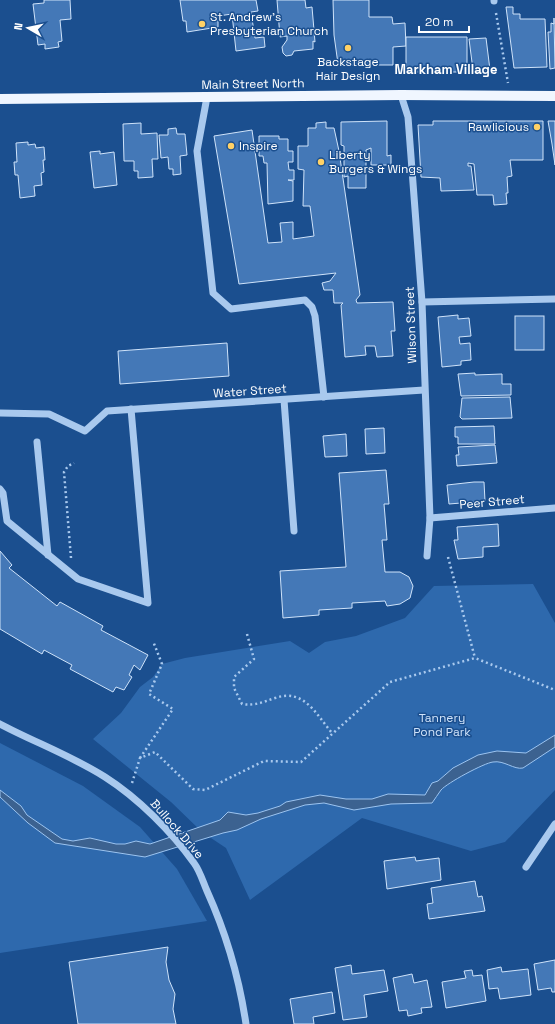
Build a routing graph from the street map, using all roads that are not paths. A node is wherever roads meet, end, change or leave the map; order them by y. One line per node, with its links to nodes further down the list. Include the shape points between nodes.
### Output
1 (401, 95): 2 (main road, Main Street North); 3 (main road, Main Street North); 6 (street, Wilson Street, via 408,117)
2 (555, 96)
3 (207, 97): 4 (main road, Main Street North); 8 (street, via 197,151 213,293 232,309 305,300 312,307 315,316)
4 (0, 100)
5 (555, 299): 6 (street)
6 (422, 302): 7 (street, Wilson Street)
7 (424, 390): 8 (street, Water Street); 15 (street, Wilson Street)
8 (324, 398): 9 (street, Water Street)
9 (284, 400): 10 (street, Water Street); 16 (street)
10 (131, 409): 11 (street, Water Street, via 107,411 85,431 49,414); 17 (street, via 148,603 78,579)
11 (0, 413)
12 (37, 442): 17 (street)
13 (0, 489): 17 (street, via 3,493 7,521)
14 (555, 508): 15 (street, Peer Street)
15 (430, 518): 18 (street, Wilson Street)
16 (294, 531)
17 (48, 555)
18 (427, 556)
19 (0, 724): 22 (street, Bullock Drive, via 69,757 130,794 156,819 195,864 231,953)
20 (555, 824): 21 (street)
21 (526, 867)
22 (246, 1024)

